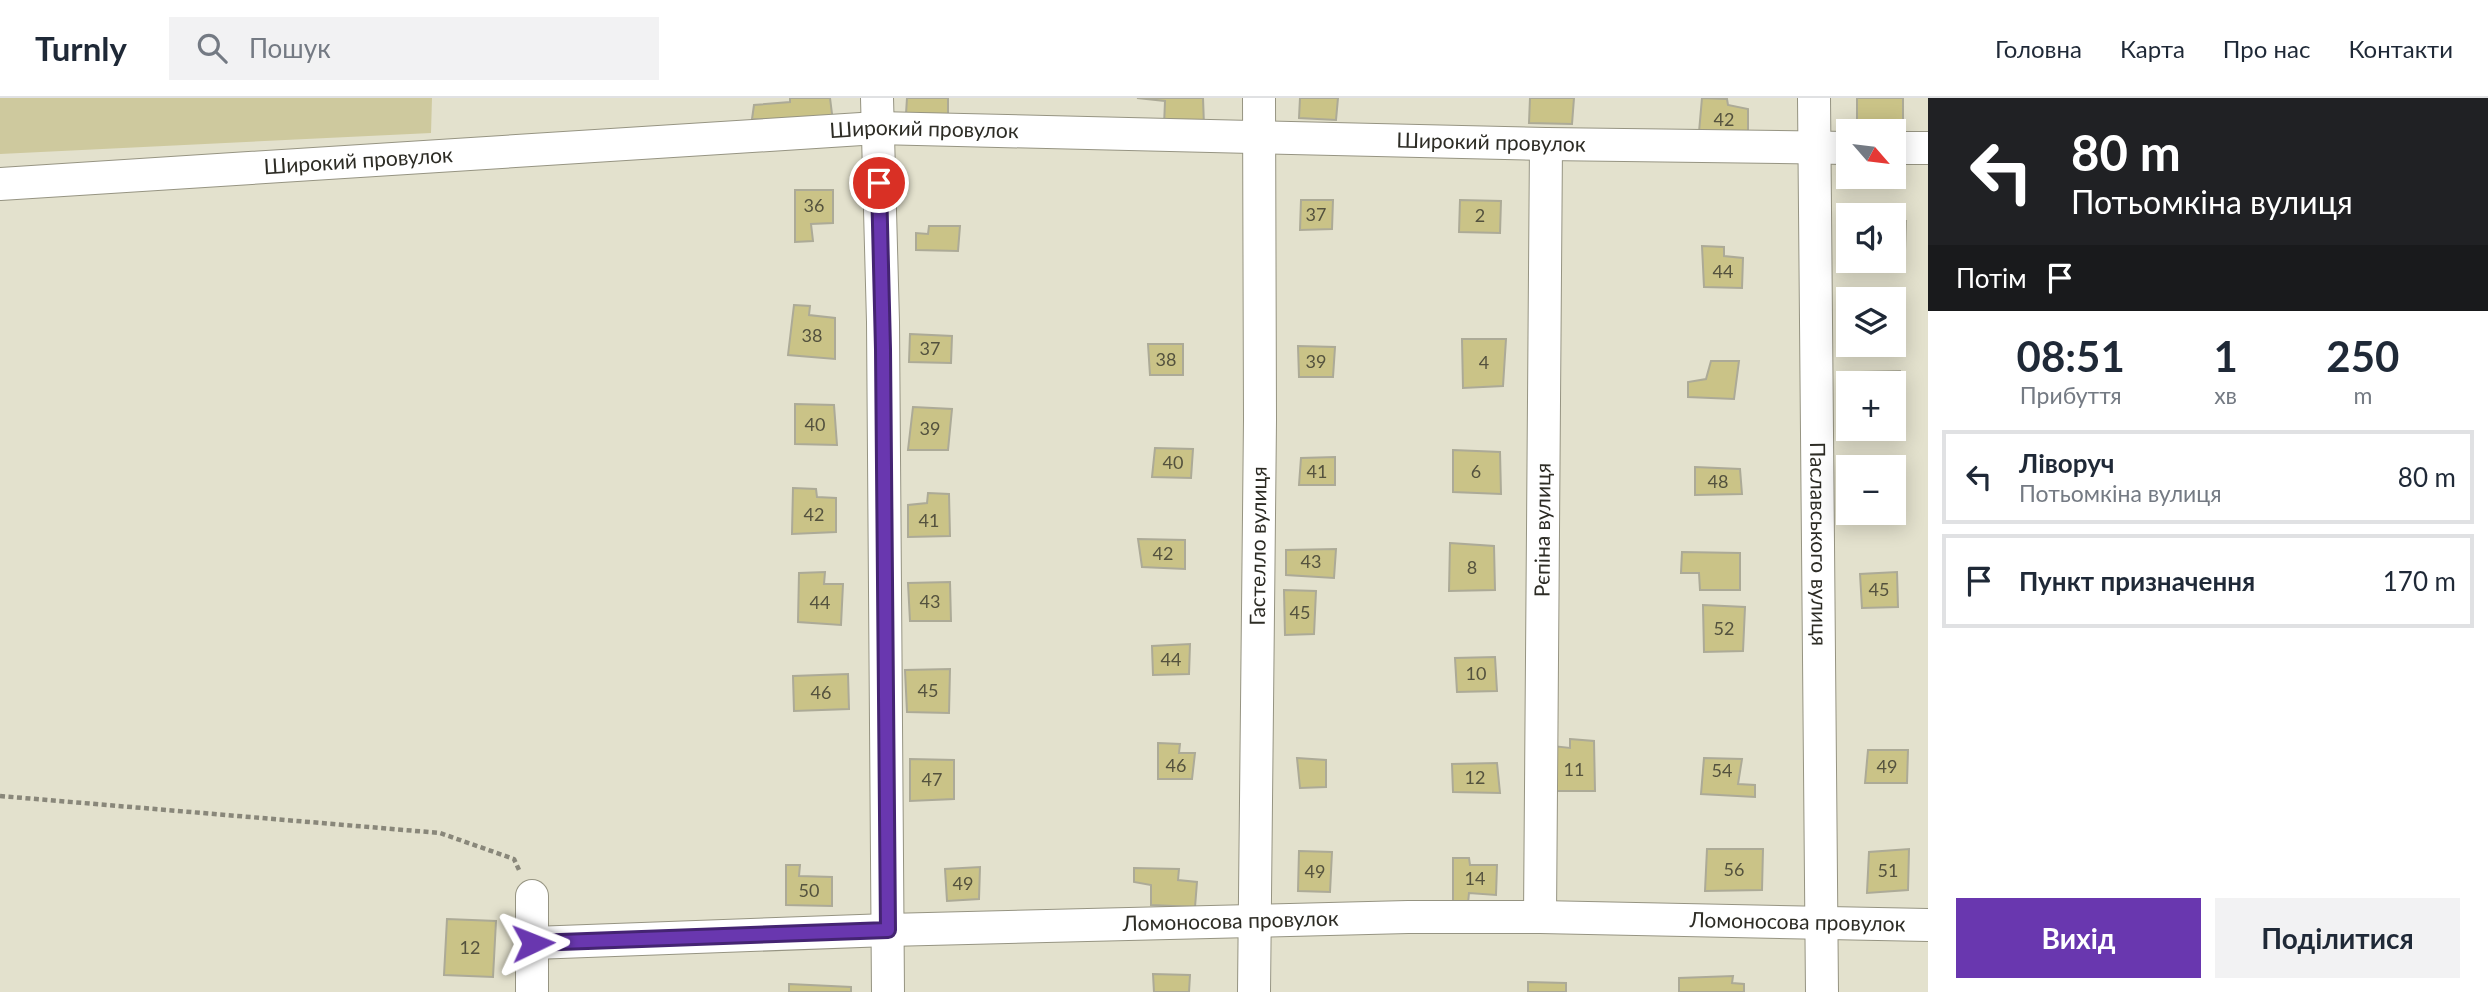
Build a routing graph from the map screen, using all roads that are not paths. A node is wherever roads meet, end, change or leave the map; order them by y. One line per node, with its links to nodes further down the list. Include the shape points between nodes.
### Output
1 (1259, 98): 4 (street, Гастелло вулиця)
2 (1814, 98): 6 (street, Паславського вулиця)
3 (877, 113): 4 (street, Широкий провулок); 10 (street, Широкий провулок); 16 (street)
4 (1259, 136): 5 (street, Широкий провулок); 13 (street, Гастелло вулиця)
5 (1546, 144): 6 (street, Широкий провулок); 12 (street, Рєпіна вулиця)
6 (1814, 148): 7 (street, Широкий провулок); 14 (street, Паславського вулиця)
7 (1836, 148)
8 (1906, 148): 9 (street)
9 (1928, 148)
10 (0, 184)
11 (532, 896): 17 (street)
12 (1540, 917): 13 (street, Ломоносова провулок); 14 (street, Ломоносова провулок)
13 (1254, 922): 16 (street, Ломоносова провулок); 20 (street, Гастелло вулиця)
14 (1821, 924): 15 (street, Ломоносова провулок); 21 (street, Паславського вулиця)
15 (1928, 925)
16 (888, 930): 17 (street, Ломоносова провулок); 19 (street)
17 (533, 943): 18 (street)
18 (532, 992)
19 (888, 992)
20 (1254, 992)
21 (1822, 992)

